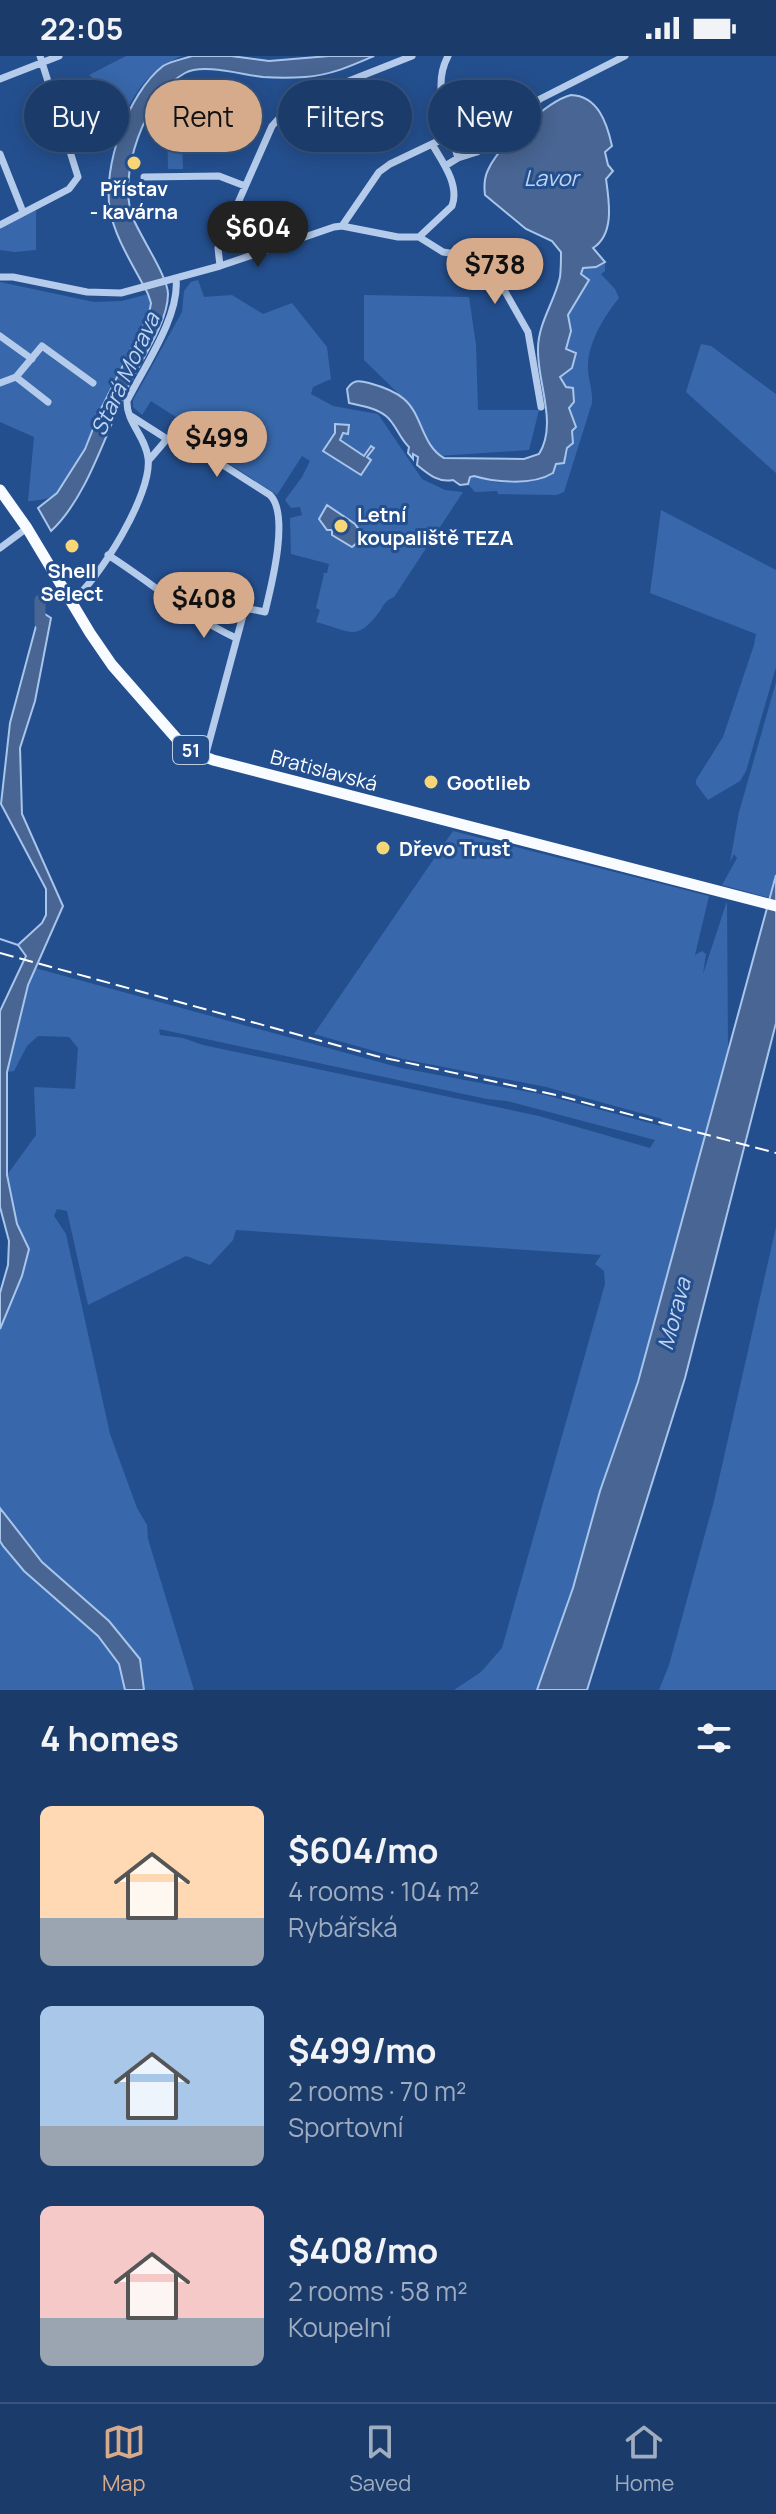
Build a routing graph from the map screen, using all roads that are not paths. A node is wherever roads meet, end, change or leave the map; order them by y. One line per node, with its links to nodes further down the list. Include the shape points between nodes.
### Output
1 (59, 56): 5 (street)
2 (412, 56): 15 (street, via 293,103 272,126)
3 (625, 56): 12 (street, via 540,99 477,152)
4 (443, 57): 7 (street)
5 (42, 59): 6 (street); 16 (street, via 77,181)
6 (0, 79)
7 (441, 80)
8 (428, 146): 18 (street, via 379,172)
9 (437, 152): 13 (street)
10 (456, 152): 12 (street)
11 (0, 154): 16 (street)
12 (458, 158): 13 (street)
13 (445, 166): 19 (street, via 455,199)
14 (144, 177): 15 (street, via 219,176)
15 (245, 186): 20 (street, via 218,248)
16 (23, 212): 17 (street)
17 (0, 225)
18 (342, 226): 19 (street); 20 (street)
19 (419, 237): 29 (street, via 443,252 477,257 490,265 528,332)
20 (220, 266): 22 (street)
21 (0, 277): 22 (street, via 96,293 121,293)
22 (176, 279): 30 (street, via 171,314 127,401)
23 (0, 336): 24 (street)
24 (32, 359): 25 (street); 27 (street, via 42,346)
25 (16, 377): 26 (street); 28 (street)
26 (0, 383)
27 (93, 383)
28 (48, 402)
29 (541, 407)
30 (129, 415): 31 (street); 32 (street)
31 (167, 439): 32 (street); 38 (street, via 184,440 274,499 278,557 265,612 245,608)
32 (149, 460): 36 (street, via 134,516)
33 (0, 490): 34 (main road, 51)
34 (27, 528): 35 (street); 37 (main road, Bratislavská / 51)
35 (0, 548)
36 (108, 555): 37 (street); 38 (street, via 188,612)
37 (71, 602): 39 (main road, Bratislavská / 51, via 112,665 176,738)
38 (236, 638): 39 (street)
39 (205, 757): 40 (main road, Bratislavská / 51)
40 (776, 906)

